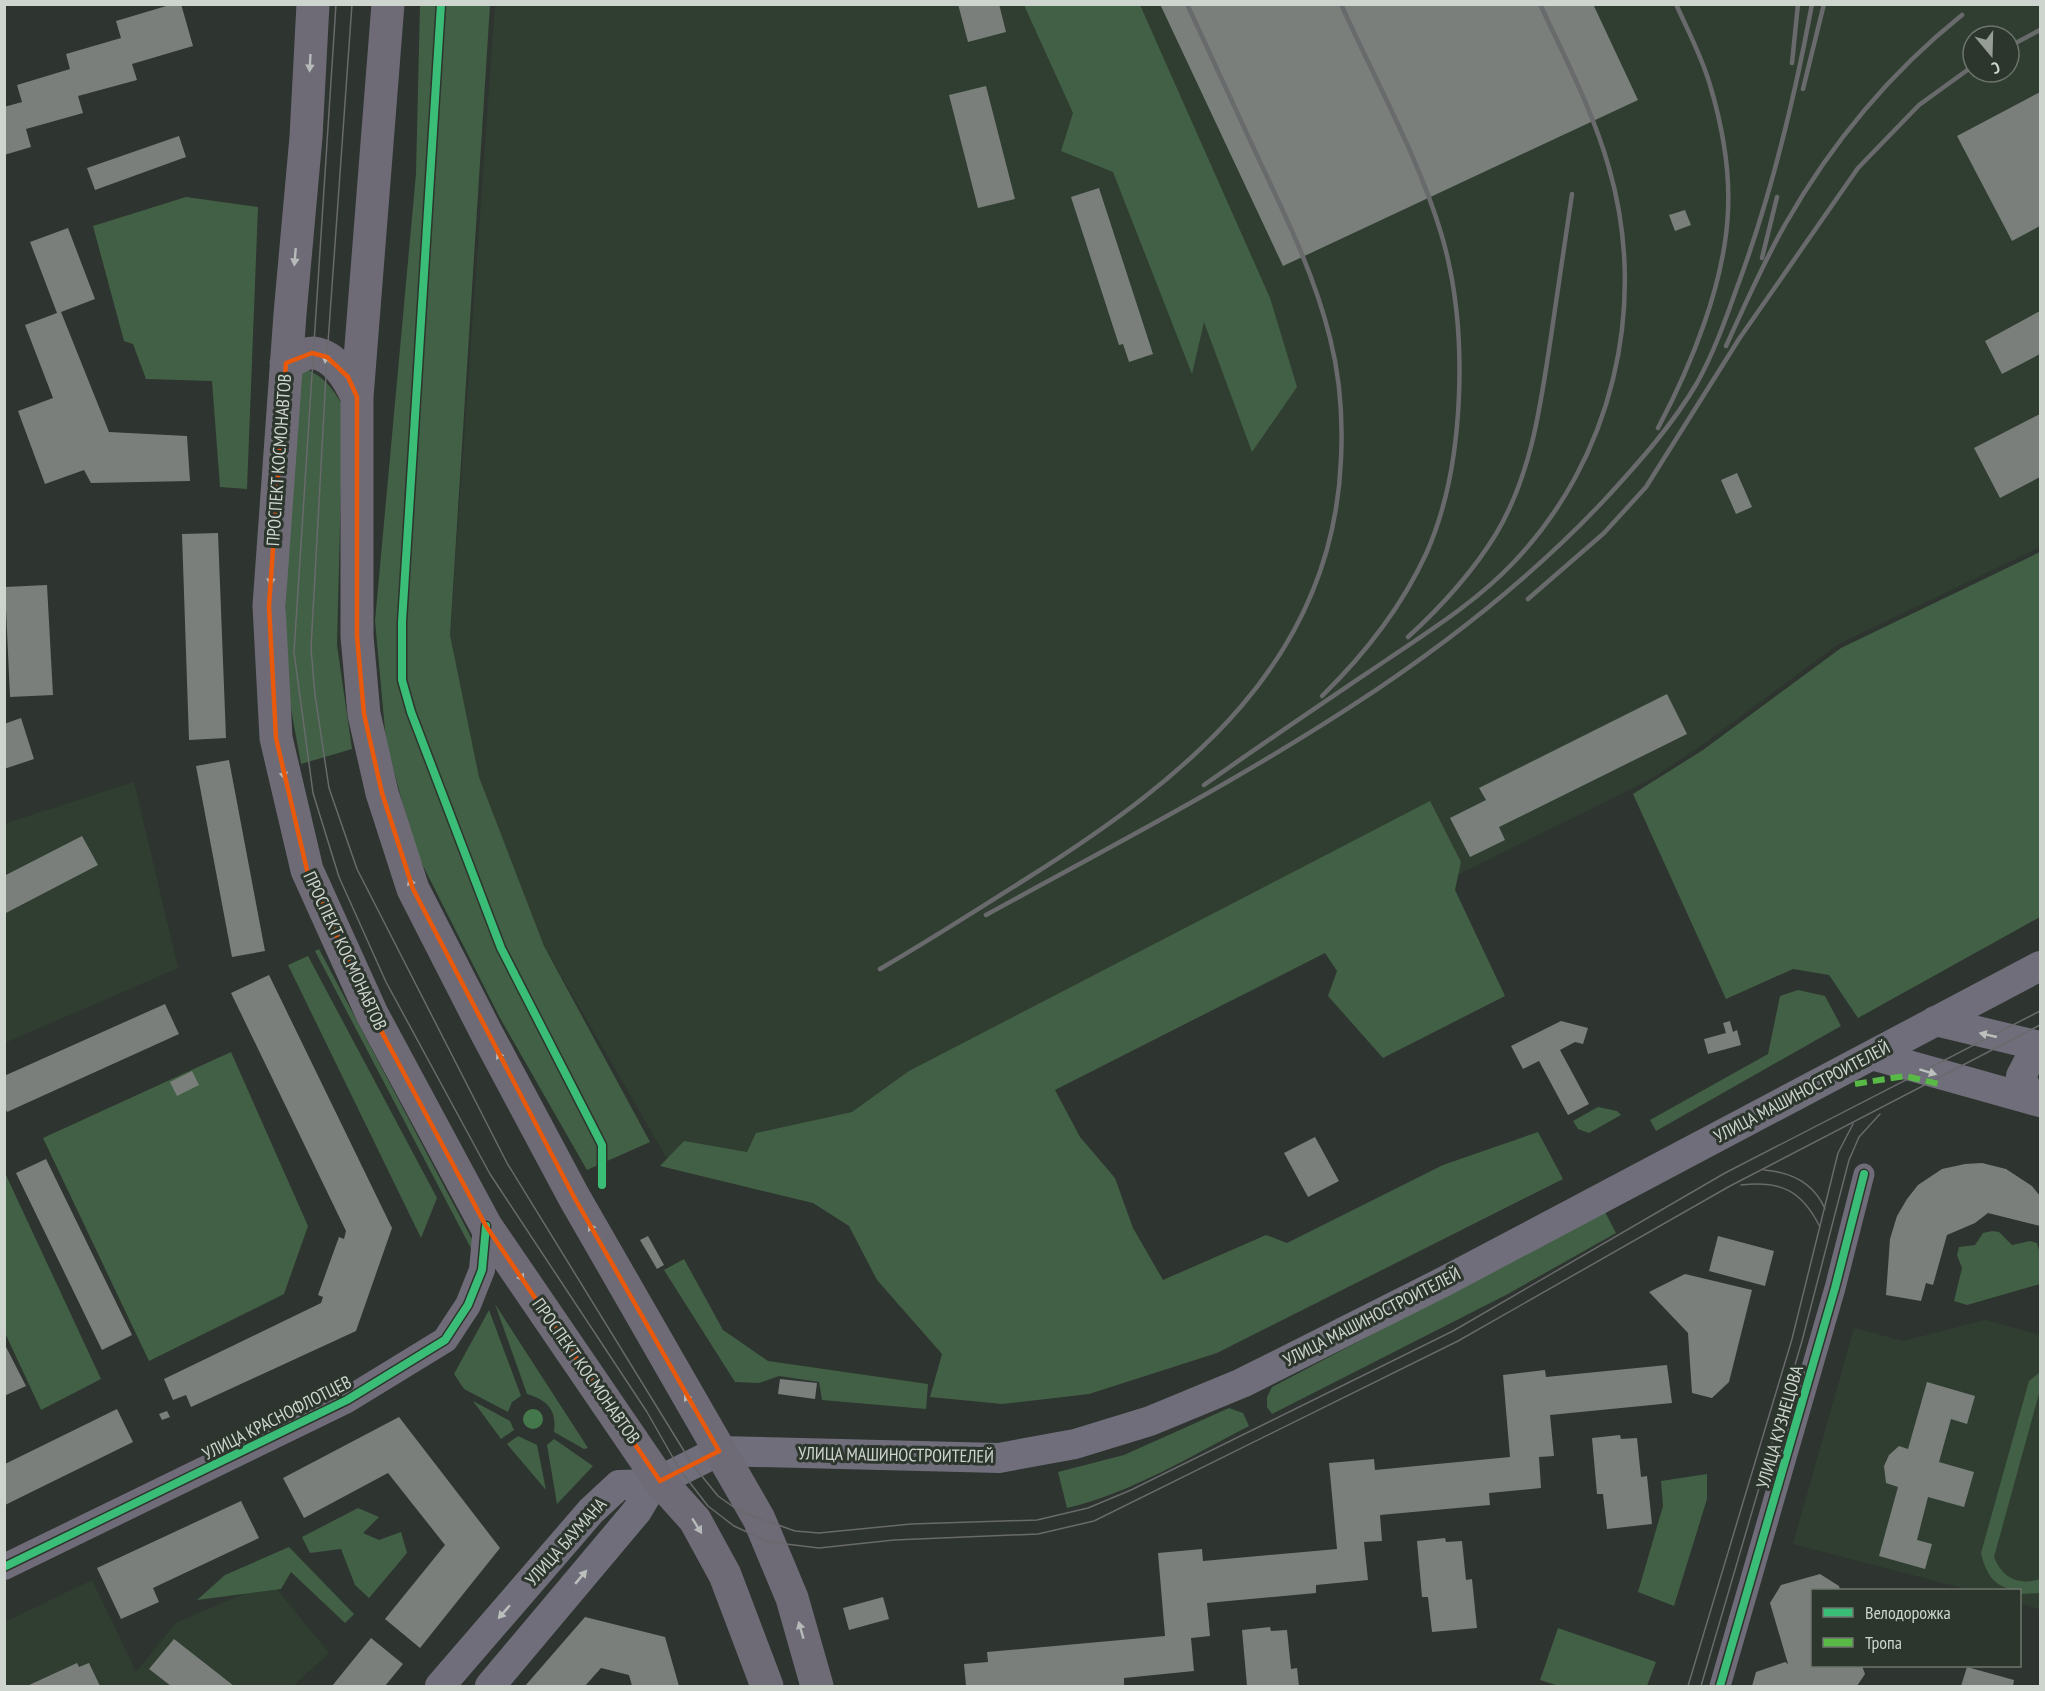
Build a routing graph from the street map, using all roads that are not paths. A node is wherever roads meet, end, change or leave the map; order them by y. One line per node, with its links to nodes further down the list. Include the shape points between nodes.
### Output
1 (313, 4): 3 (main road, ПРОСПЕКТ КОСМОНАВТОВ, one-way to 3)
2 (387, 4): 4 (main road)
3 (286, 363): 4 (main road, one-way to 3, via 348,376 327,357 312,353); 12 (main road, ПРОСПЕКТ КОСМОНАВТОВ, one-way to 12, via 269,606 276,738 307,870 372,1014)
4 (357, 397): 13 (main road, one-way to 4, via 574,1197 413,889 382,793 364,714 357,636)
5 (2040, 966): 6 (main road, УЛИЦА МАШИНОСТРОИТЕЛЕЙ)
6 (1935, 1021): 7 (main road, one-way to 6); 8 (main road, УЛИЦА МАШИНОСТРОИТЕЛЕЙ)
7 (2040, 1046)
8 (1872, 1055): 10 (main road, one-way to 10); 13 (main road, УЛИЦА МАШИНОСТРОИТЕЛЕЙ, via 1445,1281 1242,1383 1150,1421 1075,1444 999,1458)
9 (2040, 1055): 10 (main road, via 2031,1057 2021,1076)
10 (2035, 1100)
11 (1864, 1174): 20 (street, УЛИЦА КУЗНЕЦОВА, via 1836,1288)
12 (486, 1226): 14 (main road, ПРОСПЕКТ КОСМОНАВТОВ, one-way to 14); 15 (street, УЛИЦА КРАСНОФЛОТЦЕВ, via 482,1270 468,1305 445,1340 347,1400)
13 (719, 1451): 14 (main road, УЛИЦА МАШИНОСТРОИТЕЛЕЙ); 19 (main road, one-way to 13, via 792,1598 759,1519)
14 (656, 1482): 16 (main road, УЛИЦА БАУМАНА, one-way to 16, via 619,1485 612,1491); 17 (main road, УЛИЦА БАУМАНА, one-way to 14, via 637,1511); 18 (main road, ПРОСПЕКТ КОСМОНАВТОВ, one-way to 18, via 695,1520 725,1575)
15 (4, 1567)
16 (440, 1686)
17 (490, 1686)
18 (767, 1686)
19 (818, 1686)
20 (1720, 1686)

